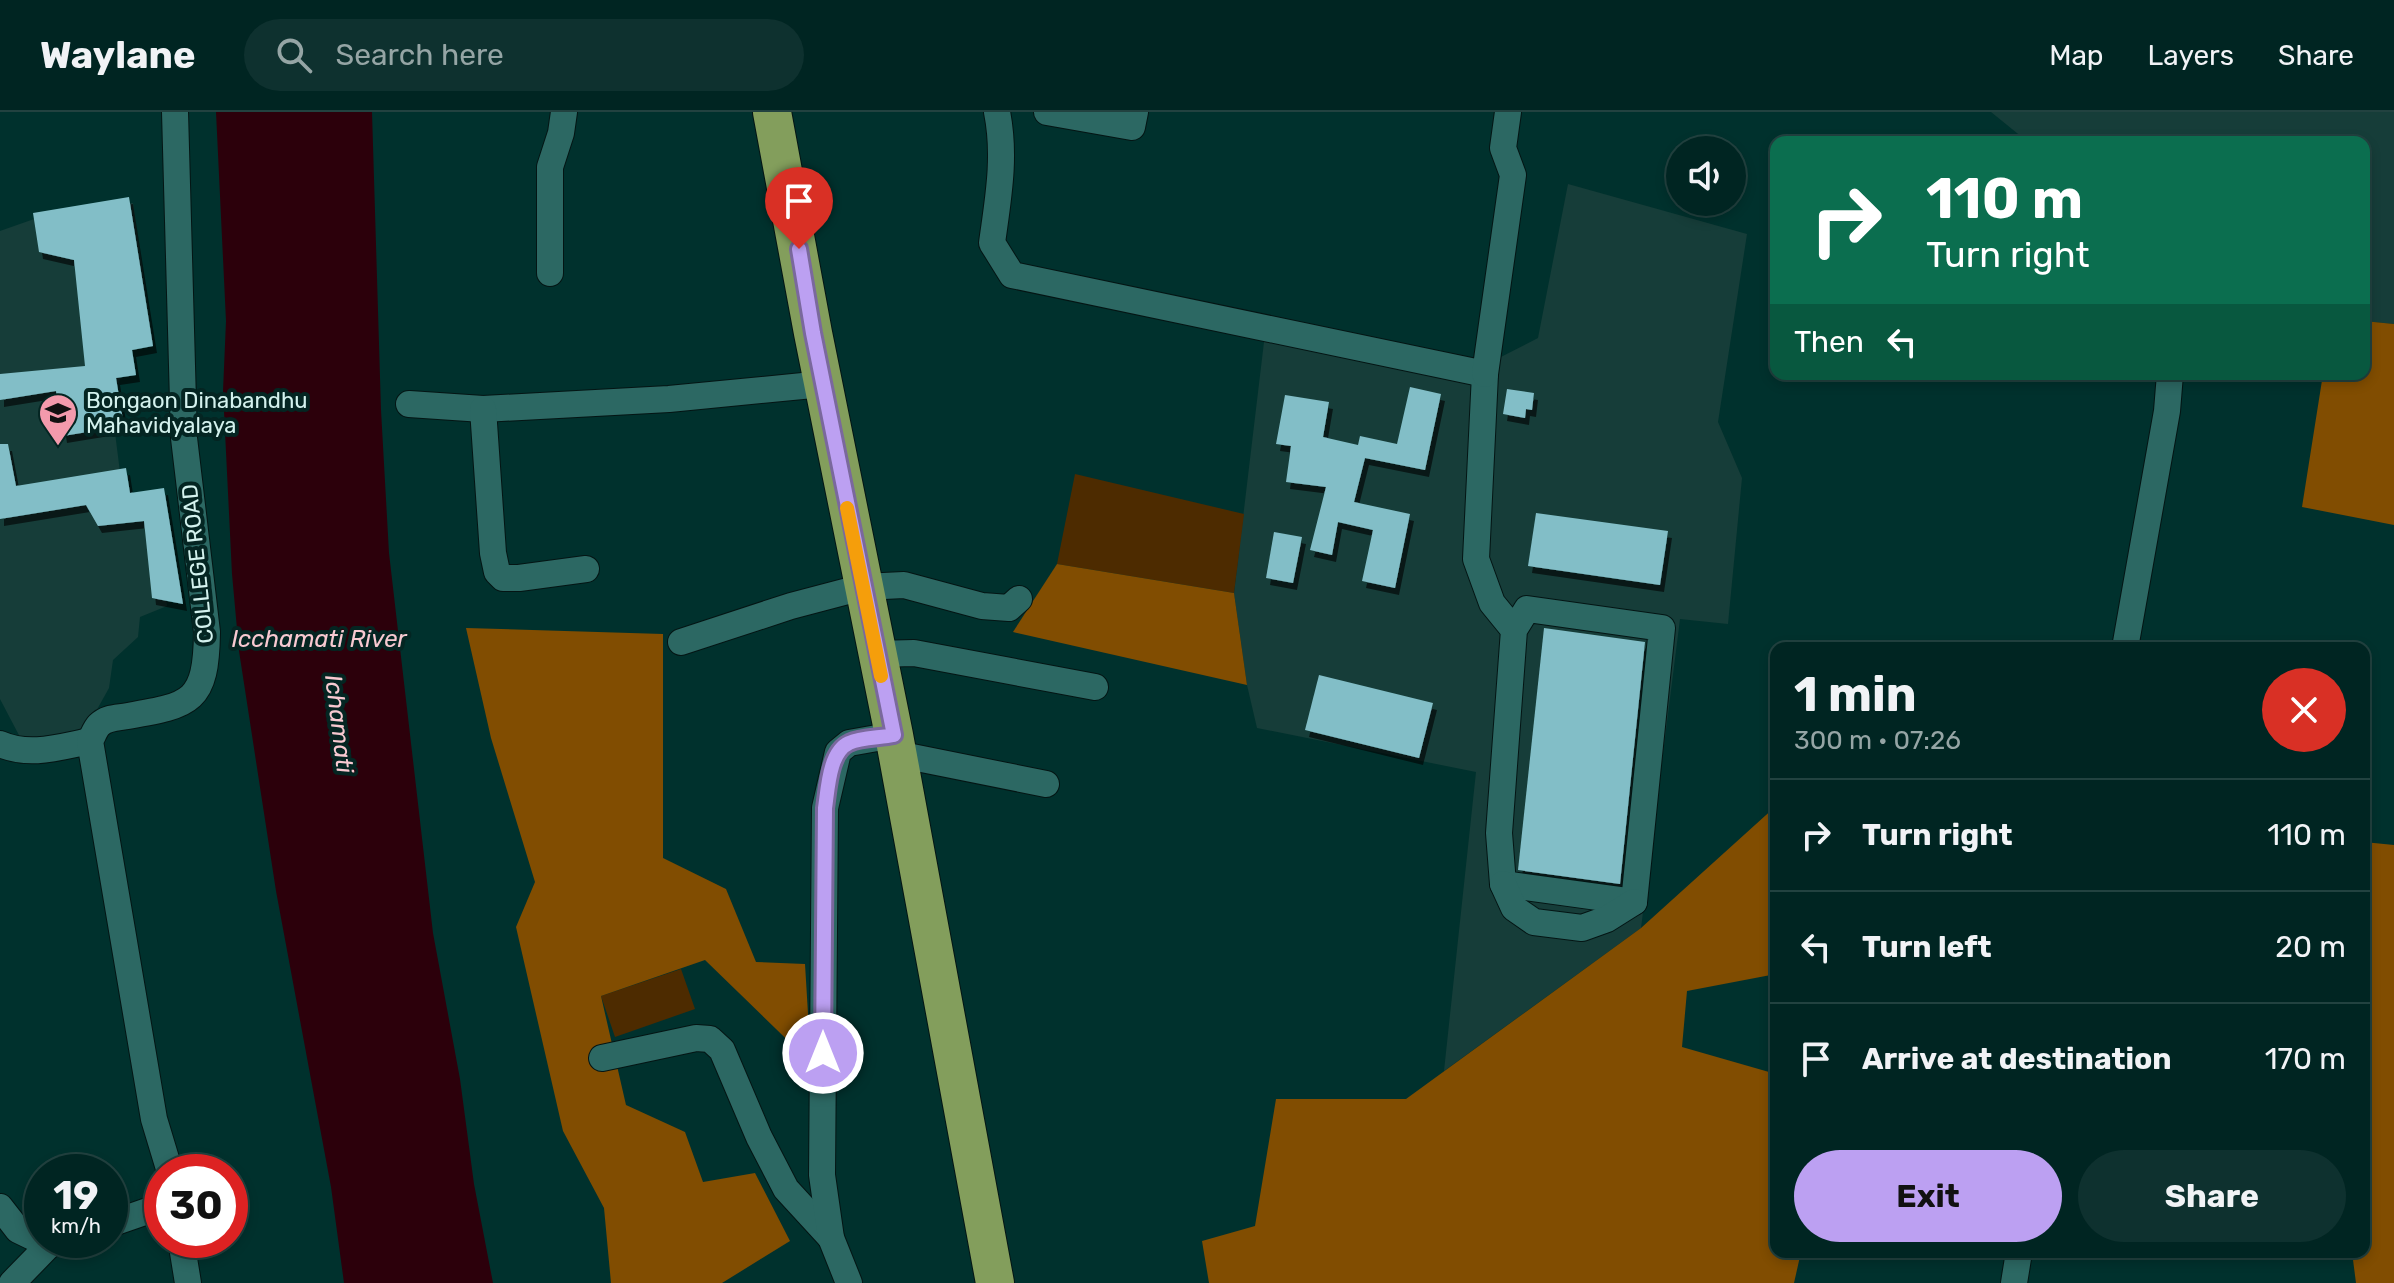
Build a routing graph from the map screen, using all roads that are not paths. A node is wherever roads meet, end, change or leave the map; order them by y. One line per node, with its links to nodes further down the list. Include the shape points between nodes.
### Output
1 (175, 112): 22 (street, COLLEGE ROAD, via 184,438 206,658 202,682 180,706 108,718)
2 (564, 112): 8 (street, via 550,167)
3 (772, 112): 11 (highway)
4 (997, 112): 9 (street, via 1002,175 992,243 1012,275)
5 (1047, 112): 6 (street, via 1132,127)
6 (1135, 112)
7 (1508, 112): 9 (street, via 1503,148 1513,175)
8 (550, 273)
9 (1485, 374): 17 (street, via 1476,559 1492,603)
10 (2170, 380): 19 (street)
11 (823, 384): 13 (street); 15 (highway)
12 (409, 404): 13 (street)
13 (483, 409): 14 (street, via 497,572 503,578 519,578)
14 (586, 569)
15 (863, 587): 16 (street, via 904,585 982,606 1009,608); 18 (street); 20 (highway)
16 (1019, 599)
17 (1514, 630): 17 (street, via 1527,609 1662,628 1634,902 1582,928 1534,922 1514,908 1503,884 1499,833)
18 (681, 642)
19 (2126, 642)
20 (876, 654): 21 (street, via 914,653); 23 (highway)
21 (1095, 687)
22 (90, 741): 24 (street, via 36,751); 27 (street, via 154,1119)
23 (895, 745): 25 (street); 30 (street, via 849,743 838,752 825,808 822,1175); 37 (highway)
24 (2, 747)
25 (1046, 784)
26 (602, 1058): 30 (street, via 710,1039 722,1050 786,1189)
27 (165, 1154)
28 (0, 1207): 29 (street)
29 (24, 1232)
30 (831, 1238): 36 (street)
31 (39, 1258): 34 (street)
32 (184, 1258): 35 (street)
33 (2018, 1258): 38 (street)
34 (12, 1283)
35 (188, 1283)
36 (849, 1283)
37 (995, 1283)
38 (2014, 1283)

